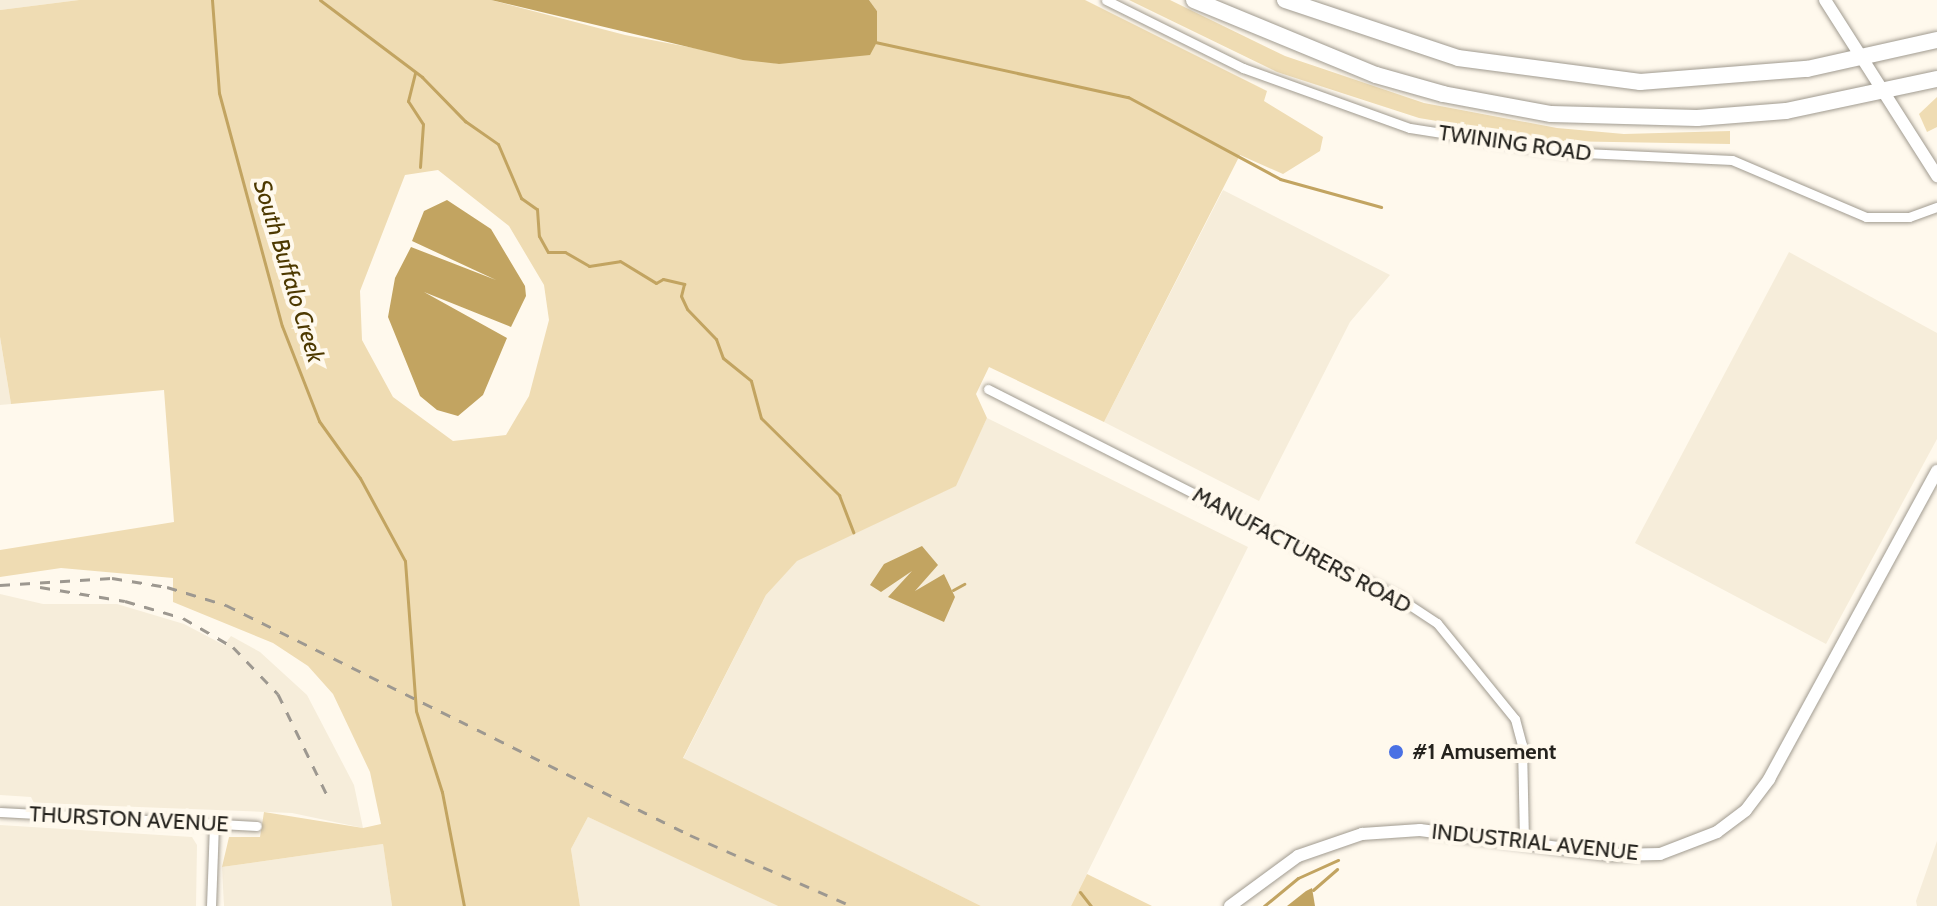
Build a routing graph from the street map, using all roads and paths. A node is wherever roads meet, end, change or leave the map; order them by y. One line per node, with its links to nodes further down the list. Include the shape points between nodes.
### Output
1 (1106, 0): 10 (street, TWINING ROAD, via 1243,68 1410,128 1563,152 1732,160 1866,217 1909,217)
2 (1194, 0): 8 (highway, via 1376,75 1551,114 1697,118 1786,111)
3 (1285, 0): 6 (highway, via 1458,58 1570,77 1710,81)
4 (1825, 0): 6 (main road)
5 (1937, 40): 6 (highway)
6 (1864, 56): 8 (main road)
7 (1937, 79): 8 (highway)
8 (1886, 92): 9 (main road)
9 (1937, 176)
10 (1937, 207)
11 (988, 389): 16 (street, MANUFACTURERS ROAD, via 1396,596 1437,623 1515,719 1522,745)
12 (1937, 471): 16 (main road, INDUSTRIAL AVENUE, via 1769,779 1746,810 1717,832 1660,854 1612,855)
13 (0, 812): 14 (street, THURSTON AVENUE)
14 (214, 825): 15 (street, THURSTON AVENUE); 17 (street)
15 (257, 826)
16 (1524, 841): 18 (main road, INDUSTRIAL AVENUE, via 1420,830 1362,834 1298,856)
17 (211, 906)
18 (1230, 906)

